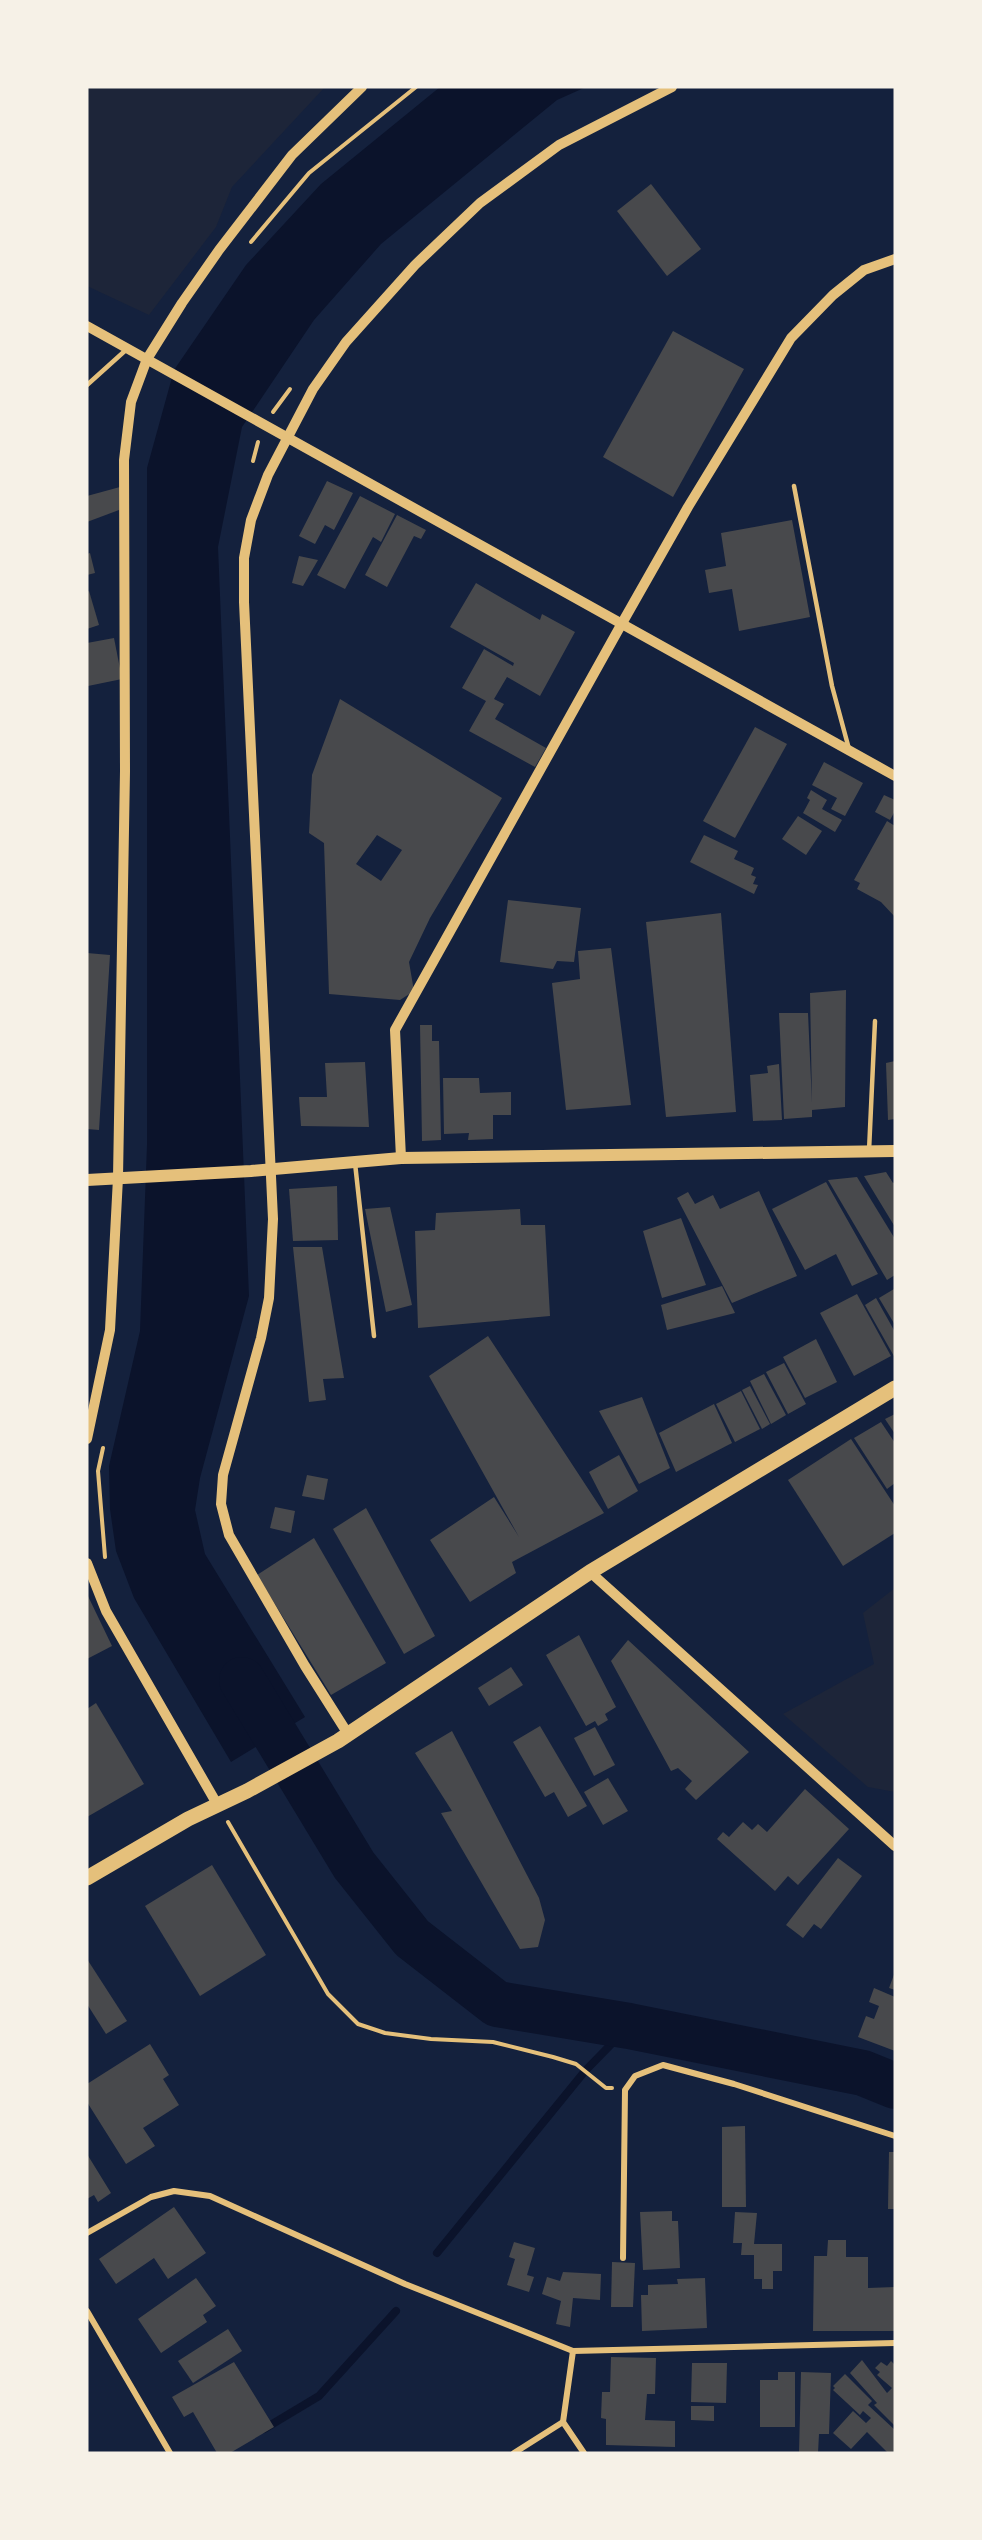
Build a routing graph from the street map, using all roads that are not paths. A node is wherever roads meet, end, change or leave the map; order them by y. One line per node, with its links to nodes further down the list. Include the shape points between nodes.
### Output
1 (362, 87): 6 (street, via 292,155 219,250)
2 (672, 87): 8 (street, via 559,145 480,203 415,265 346,342)
3 (895, 259): 10 (street, via 864,270 791,338)
4 (87, 326): 5 (street)
5 (128, 348): 6 (street); 7 (lane)
6 (147, 359): 8 (street); 20 (street, via 130,402 124,460 125,771)
7 (87, 385)
8 (283, 435): 10 (street); 18 (street, via 251,520 244,558)
9 (794, 486): 11 (lane, via 832,686)
10 (621, 625): 11 (street); 16 (street, via 394,1030)
11 (850, 752): 12 (street)
12 (895, 776)
13 (875, 1022): 14 (lane)
14 (869, 1151): 15 (main road); 16 (main road)
15 (895, 1151)
16 (401, 1158): 17 (main road)
17 (354, 1161): 18 (main road); 21 (lane)
18 (271, 1169): 20 (main road); 26 (street, via 269,1298 223,1475 221,1504 230,1535)
19 (87, 1179): 20 (main road)
20 (118, 1179): 23 (street, via 110,1330)
21 (374, 1336)
22 (895, 1388): 25 (main road)
23 (87, 1439)
24 (87, 1563): 27 (street, via 106,1611)
25 (590, 1572): 26 (main road); 28 (street)
26 (348, 1734): 27 (main road)
27 (217, 1804): 29 (main road)
28 (895, 1846)
29 (87, 1878)
30 (895, 2136): 32 (street, via 663,2065 635,2076 625,2090)
31 (87, 2233): 35 (street, via 151,2197 174,2191 210,2196 405,2284)
32 (623, 2258)
33 (87, 2312): 37 (street)
34 (895, 2343): 35 (street)
35 (573, 2351): 36 (street)
36 (563, 2422): 38 (street); 39 (street)
37 (170, 2453)
38 (514, 2453)
39 (584, 2453)

